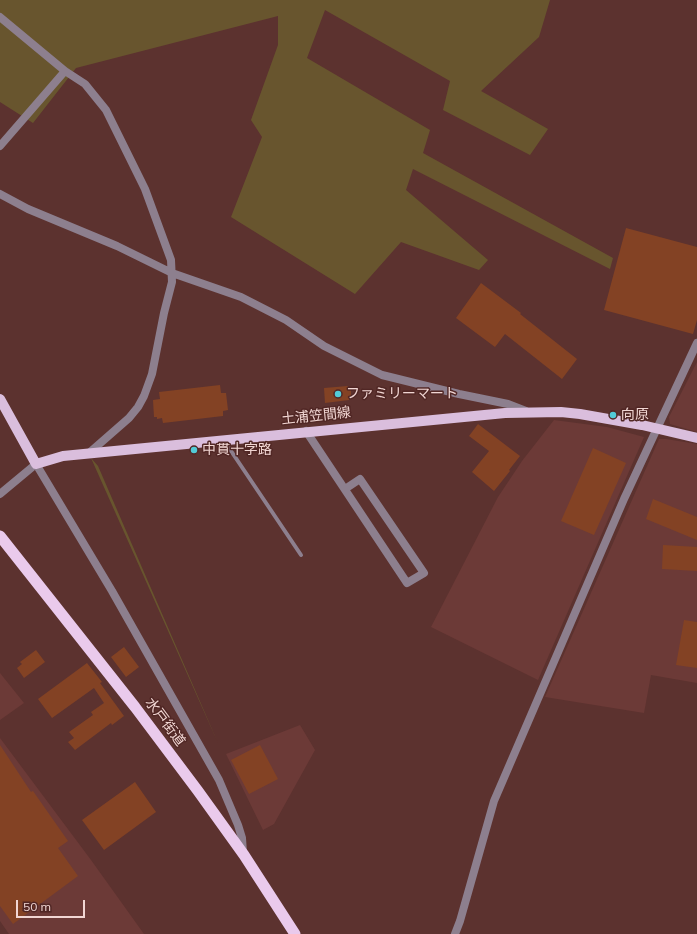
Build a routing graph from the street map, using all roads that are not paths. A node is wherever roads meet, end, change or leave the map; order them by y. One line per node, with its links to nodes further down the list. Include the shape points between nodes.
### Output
1 (0, 17): 2 (street)
2 (65, 71): 3 (street); 5 (street, via 85,84 106,110 145,189 169,254)
3 (0, 146)
4 (0, 194): 5 (street)
5 (172, 273): 8 (street, via 223,290 259,306 286,320 324,346 382,375 508,404); 13 (street, via 152,374 144,396 129,418)
6 (697, 343): 9 (street)
7 (0, 399): 14 (main road)
8 (528, 412): 9 (main road, 土浦笠間線, via 580,414); 10 (main road, 土浦笠間線)
9 (657, 428): 11 (main road, 土浦笠間線); 21 (street, via 494,801)
10 (306, 431): 12 (main road, 土浦笠間線); 15 (street)
11 (697, 438)
12 (224, 440): 13 (main road, 土浦笠間線); 18 (lane)
13 (89, 453): 14 (main road, 土浦笠間線, via 63,456)
14 (36, 464): 16 (street); 19 (street, via 112,591 219,780 238,825)
15 (345, 489): 15 (street, via 407,582 424,573 360,479)
16 (0, 494)
17 (0, 536): 19 (highway, 水戸街道, via 135,707)
18 (300, 555)
19 (244, 856): 20 (highway, 水戸街道)
20 (295, 934)
21 (455, 934)

